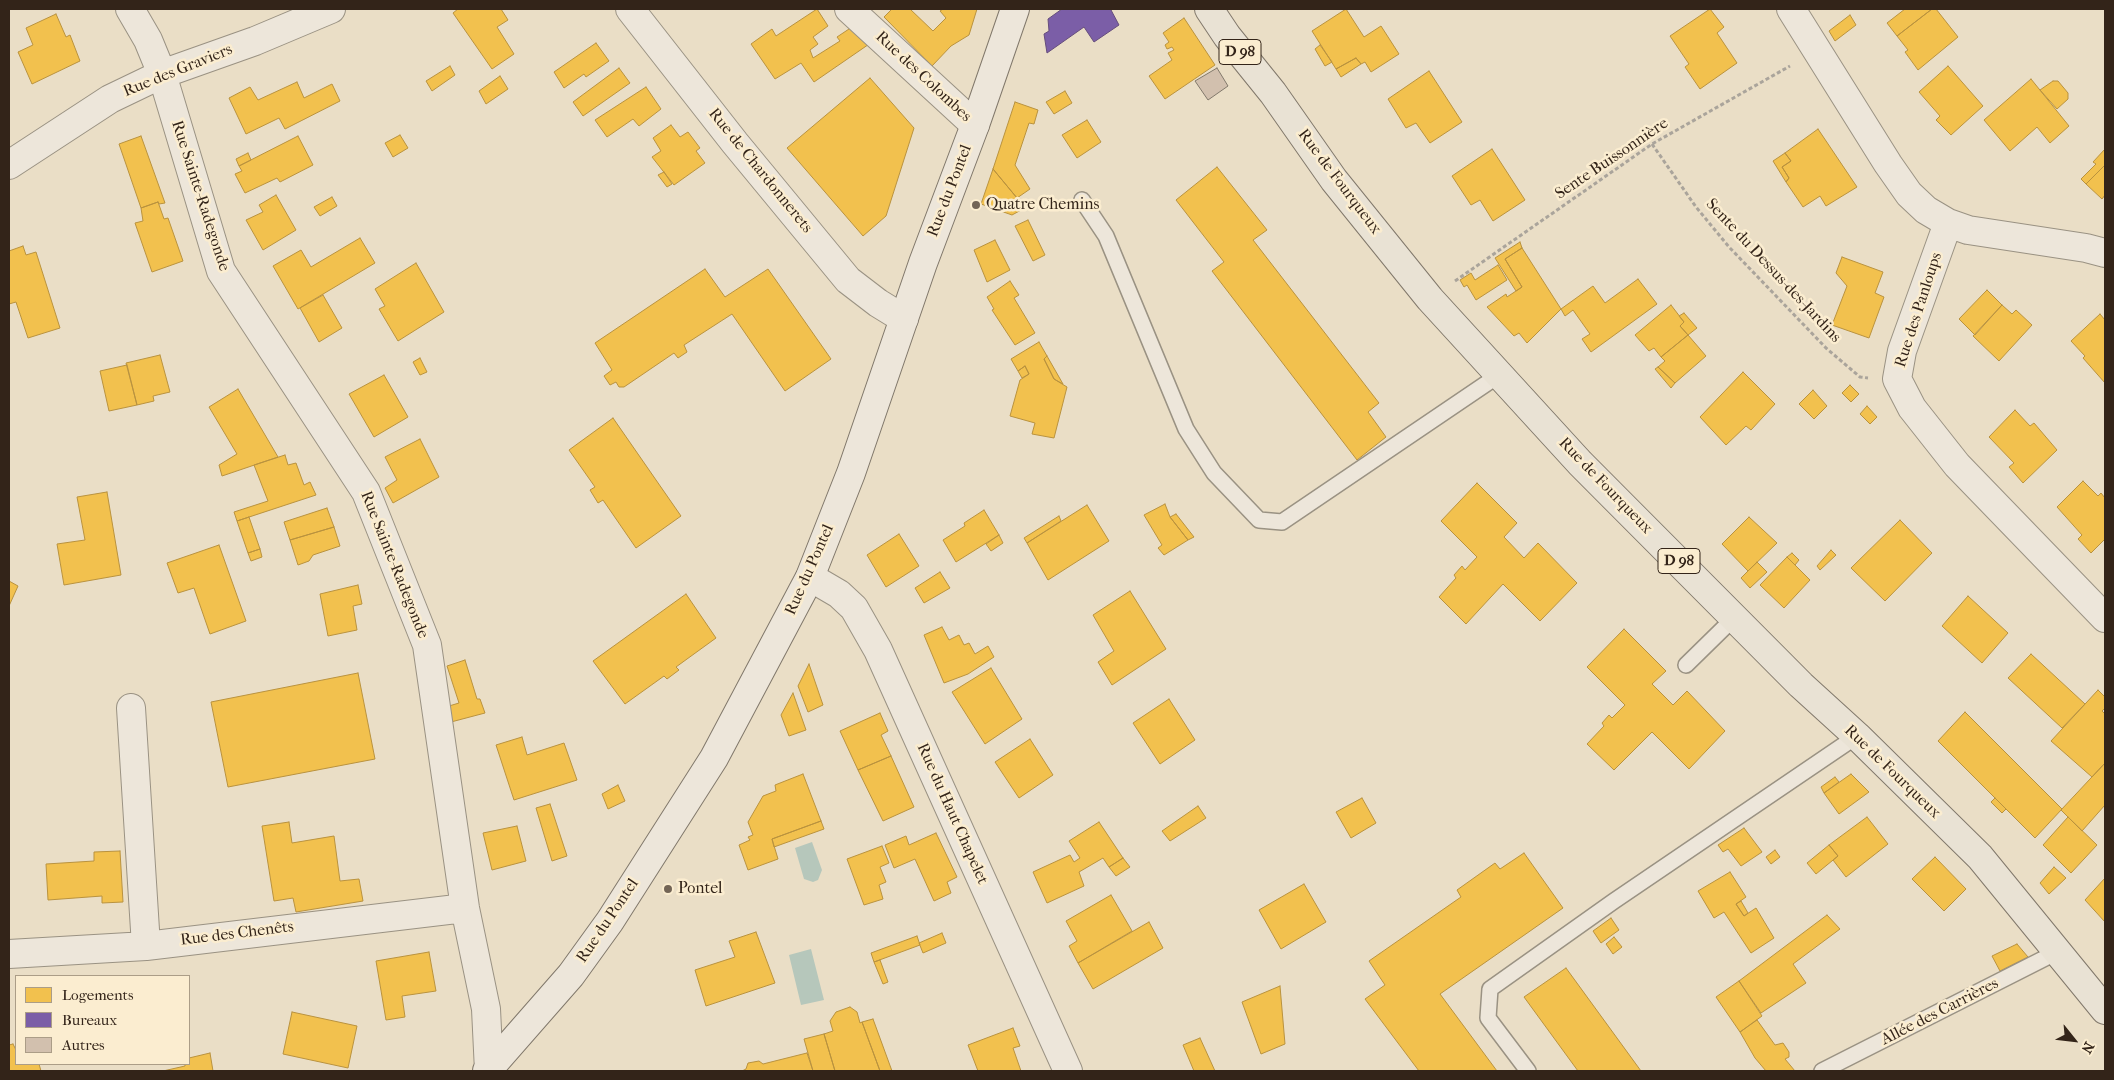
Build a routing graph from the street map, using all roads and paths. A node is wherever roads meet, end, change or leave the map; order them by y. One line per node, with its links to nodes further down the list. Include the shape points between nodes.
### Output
1 (130, 9): 10 (street, Rue Sainte-Radegonde)
2 (331, 9): 10 (street, Rue des Graviers, via 255,41)
3 (630, 9): 19 (street, Rue de Chardonnerets, via 848,280)
4 (850, 9): 12 (street, Rue des Colombes)
5 (1015, 9): 12 (street, Rue du Pontel)
6 (1209, 9): 11 (main road, Rue de Fourqueux / D 98)
7 (1231, 9): 11 (main road, Rue de Fourqueux / D 98)
8 (1790, 9): 9 (street)
9 (1816, 52): 13 (path, Sente Buissonnière); 16 (street, via 1909,194 1926,210)
10 (162, 74): 14 (street, Rue des Graviers, via 110,99); 28 (street, Rue Sainte-Radegonde, via 221,271 366,492 427,645)
11 (1273, 93): 18 (main road, Rue de Fourqueux / D 98, via 1334,180)
12 (975, 125): 19 (street, Rue du Pontel)
13 (1652, 144): 18 (path, Sente Buissonnière); 21 (path, Sente du Dessus-des-Jardins, via 1729,247 1826,348 1860,377)
14 (9, 165)
15 (1082, 200): 20 (lane, via 1106,236 1186,429 1214,473 1258,520 1282,522)
16 (1948, 223): 17 (street, via 1968,230 2086,248); 21 (street, Rue des Panloups, via 1902,351)
17 (2105, 254)
18 (1430, 299): 20 (main road, Rue de Fourqueux / D 98)
19 (904, 319): 22 (street, Rue du Pontel, via 851,473)
20 (1499, 375): 23 (main road, Rue de Fourqueux / D 98, via 1580,463)
21 (1897, 379): 24 (street, Rue des Panloups, via 1912,408 1957,465)
22 (810, 577): 33 (street, Rue du Pontel, via 714,758 610,921 571,975); 34 (street, Rue du Haut Chapelet, via 839,594 854,608 878,650)
23 (1735, 617): 25 (lane); 27 (main road, Rue de Fourqueux / D 98, via 1801,685)
24 (2105, 618)
25 (1686, 664)
26 (131, 708): 29 (street)
27 (1857, 736): 30 (main road, Rue de Fourqueux / D 98, via 1980,857); 35 (lane, via 1490,989 1488,1018)
28 (465, 908): 29 (street, Rue des Chenêts); 33 (street, Rue Sainte-Radegonde, via 486,1009)
29 (146, 946): 31 (street, Rue des Chenêts)
30 (2057, 952): 32 (main road, Rue de Fourqueux / D 98); 36 (lane, Allée des Carrières)
31 (9, 954)
32 (2105, 1010)
33 (488, 1071)
34 (1068, 1071)
35 (1528, 1071)
36 (1822, 1071)

